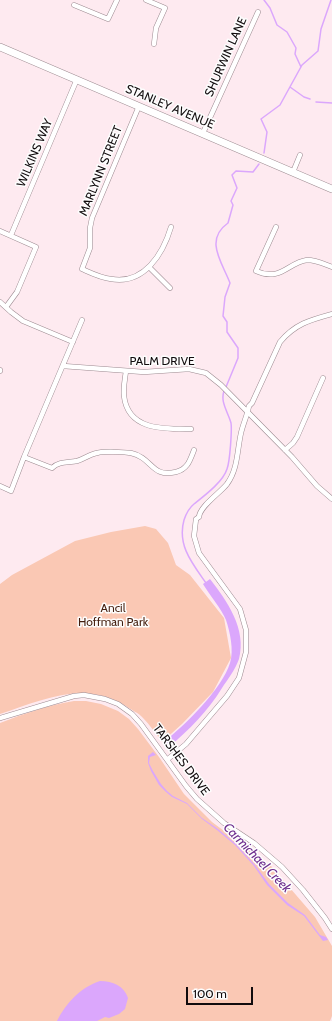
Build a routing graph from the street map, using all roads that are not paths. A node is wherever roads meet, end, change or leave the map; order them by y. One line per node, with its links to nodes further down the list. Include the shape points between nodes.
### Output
1 (117, 0): 3 (street, via 108,20)
2 (146, 0): 5 (street, via 165,8 156,28)
3 (74, 5)
4 (258, 12): 9 (street, SHURWIN LANE)
5 (154, 44)
6 (0, 47): 7 (street, STANLEY AVENUE)
7 (77, 79): 8 (street, STANLEY AVENUE); 16 (street, WILKINS WAY)
8 (139, 106): 9 (street, STANLEY AVENUE); 17 (street, MARLYNN STREET, via 92,218 90,248 82,269 116,280 134,277)
9 (203, 133): 11 (street, STANLEY AVENUE)
10 (300, 155): 11 (street)
11 (293, 172): 12 (street, STANLEY AVENUE)
12 (332, 189)
13 (171, 227): 17 (street, MARLYNN STREET, via 161,251)
14 (276, 227): 18 (street, via 256,270 266,274 278,273 308,260)
15 (0, 231): 16 (street)
16 (11, 235): 21 (street, via 36,246 17,292)
17 (149, 267): 19 (street)
18 (332, 267)
19 (170, 288)
20 (0, 302): 21 (street)
21 (6, 307): 24 (street, via 23,321)
22 (332, 314): 28 (street, via 304,322 284,337 276,348)
23 (82, 320): 24 (street)
24 (73, 342): 25 (street)
25 (63, 366): 26 (street, PALM DRIVE); 32 (street)
26 (126, 371): 28 (street, PALM DRIVE, via 196,370 209,375); 29 (street, via 125,399 130,411 139,421 157,428)
27 (323, 378): 31 (street, via 297,437)
28 (248, 412): 31 (street, PALM DRIVE); 36 (street, via 233,474 228,483 199,513 194,536 199,553 240,609 246,630 246,652 238,678 227,696 186,744)
29 (191, 429)
30 (194, 450): 32 (street, via 186,468 166,474 157,471 143,458 130,453 97,453 56,464 52,468)
31 (285, 450): 34 (street, PALM DRIVE)
32 (24, 457): 33 (street, via 11,491)
33 (0, 486)
34 (332, 499)
35 (0, 718): 36 (street, TARSHES DRIVE, via 67,697 84,695 105,699 137,719)
36 (168, 759): 37 (street, TARSHES DRIVE, via 186,786 210,812 254,843 282,867 303,890)
37 (332, 930)

